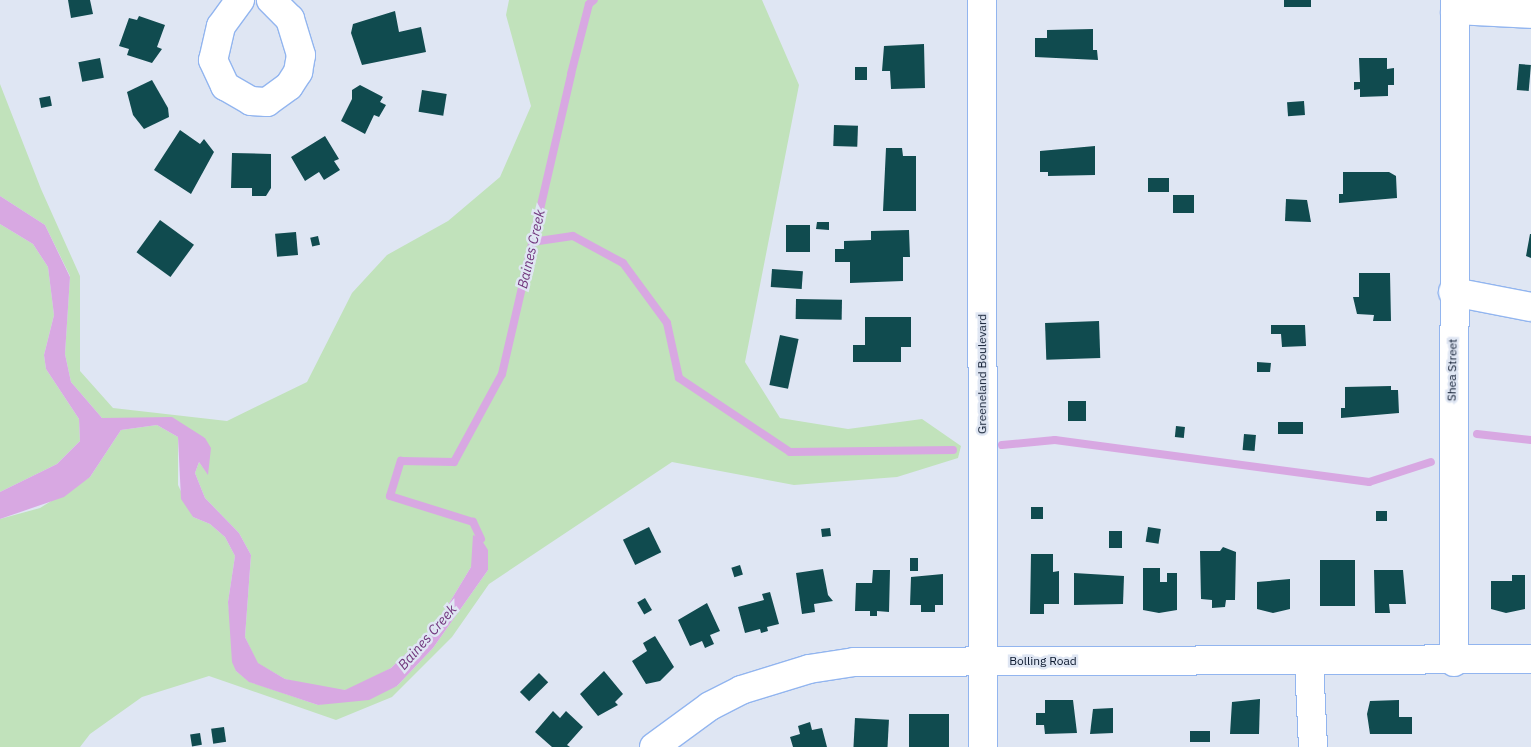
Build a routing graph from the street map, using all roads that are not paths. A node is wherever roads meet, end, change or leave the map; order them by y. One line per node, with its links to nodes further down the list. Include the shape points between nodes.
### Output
1 (240, 0): 2 (street, via 221,26 213,60 225,86 251,101 267,102 289,86 298,72 301,55 290,19)
2 (271, 0)
3 (982, 0): 9 (street, Greeneland Boulevard)
4 (1455, 5): 5 (street); 6 (street, Shea Street)
5 (1531, 14)
6 (1453, 292): 7 (street); 11 (street, Shea Street)
7 (1531, 307)
8 (1531, 659): 11 (street)
9 (984, 661): 10 (street, Bolling Road); 12 (street, Bolling Road, via 854,662 809,669 749,687 710,706); 13 (street, Greeneland Boulevard)
10 (1309, 662): 11 (street, Bolling Road); 14 (street)
11 (1454, 662)
12 (654, 747)
13 (983, 747)
14 (1313, 747)

